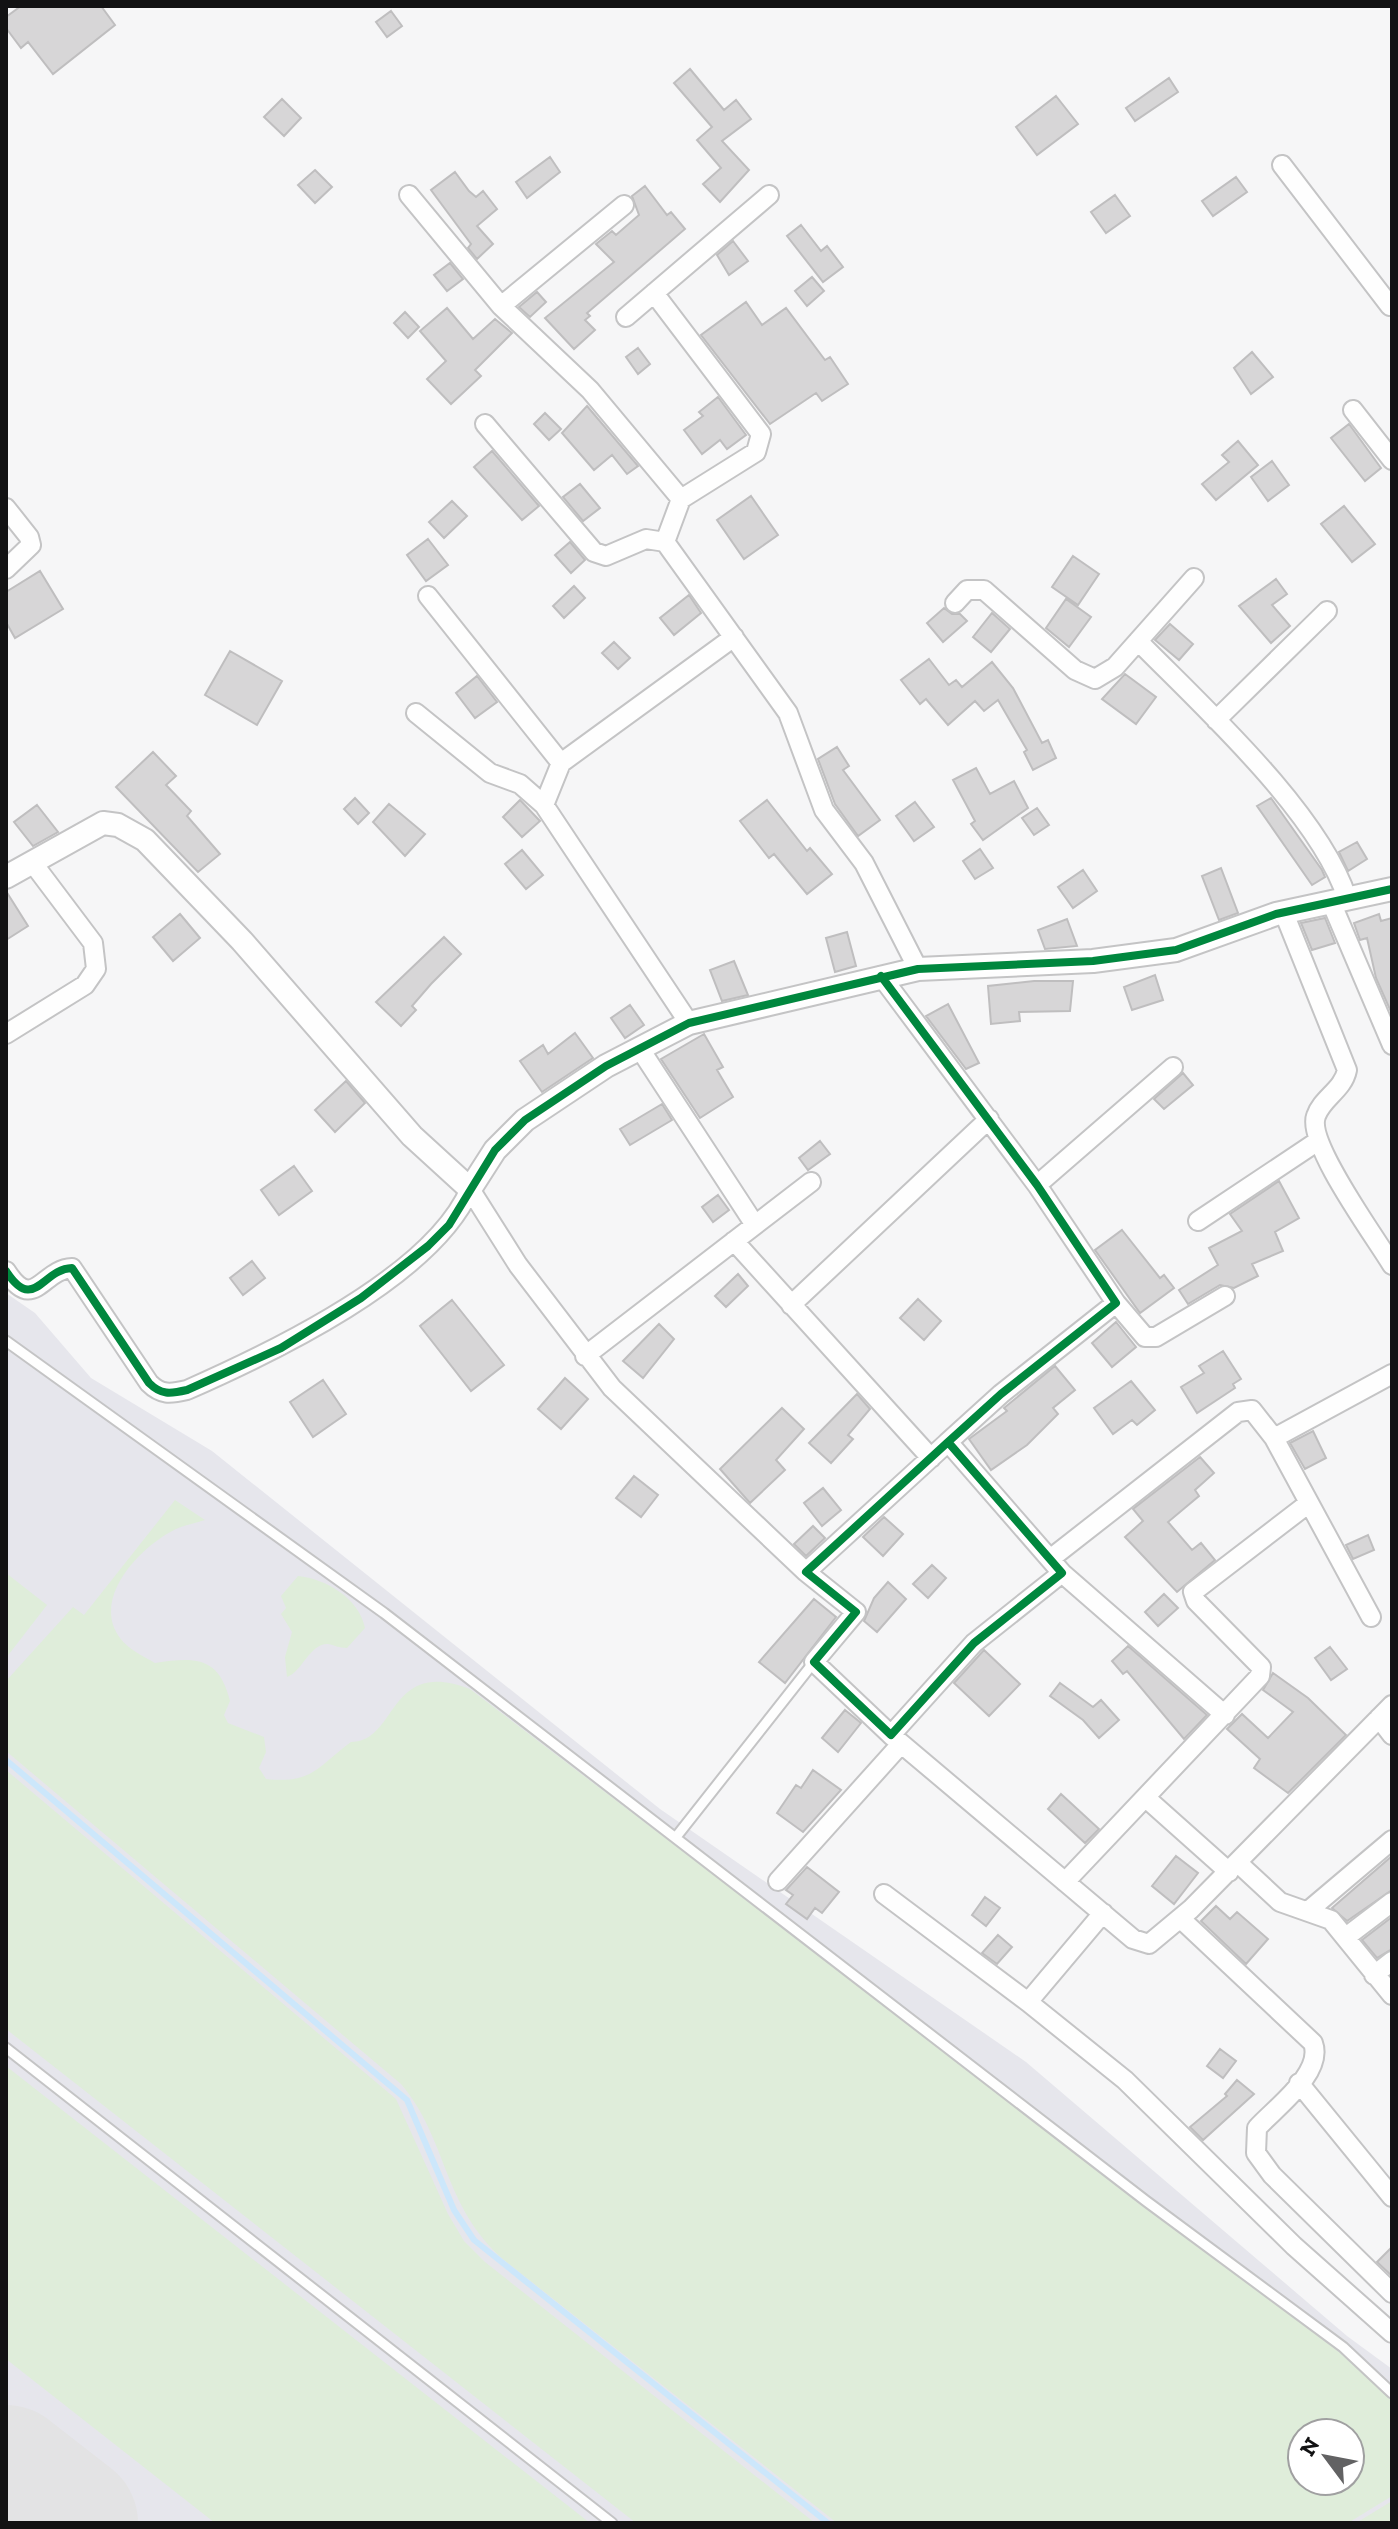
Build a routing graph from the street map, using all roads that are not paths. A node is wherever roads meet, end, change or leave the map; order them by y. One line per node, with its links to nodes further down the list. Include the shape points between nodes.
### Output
1 (1282, 165): 7 (street)
2 (409, 195): 6 (street)
3 (769, 195): 5 (street)
4 (624, 205): 6 (street)
5 (654, 293): 8 (street); 12 (street, via 761,434 756,452)
6 (501, 306): 12 (street, via 590,390)
7 (1391, 306)
8 (626, 317)
9 (1353, 410): 11 (street)
10 (485, 424): 14 (street, via 594,552 606,556 646,539)
11 (1392, 460)
12 (681, 499): 14 (street)
13 (6, 508): 15 (street, via 31,545)
14 (665, 542): 20 (street)
15 (6, 569)
16 (1194, 578): 21 (street)
17 (428, 596): 24 (street)
18 (955, 603): 21 (street, via 973,587 984,590 1087,678 1102,677)
19 (1327, 611): 23 (street)
20 (734, 637): 24 (street); 31 (street, via 788,713 824,810 864,863)
21 (1138, 641): 23 (street)
22 (416, 713): 25 (street, via 480,766 532,791)
23 (1216, 720): 29 (street, via 1297,812 1339,876)
24 (561, 763): 25 (street)
25 (544, 805): 33 (street)
26 (32, 862): 27 (street); 34 (street, via 93,943 96,969 85,985); 42 (street, via 103,823 145,840 242,941 412,1136)
27 (6, 877)
28 (1392, 889): 29 (street)
29 (1339, 900): 30 (street); 35 (street)
30 (1284, 913): 31 (street, via 1176,950 1093,961); 39 (street, via 1347,1070 1315,1117)
31 (918, 969): 32 (street)
32 (881, 976): 33 (street); 38 (street)
33 (689, 1023): 36 (street)
34 (6, 1034)
35 (1392, 1045)
36 (640, 1049): 42 (street, via 525,1120 495,1150); 44 (street)
37 (1173, 1067): 41 (street)
38 (989, 1119): 41 (street); 50 (street)
39 (1318, 1141): 43 (street); 46 (street)
40 (811, 1182): 44 (street)
41 (1037, 1185): 49 (street)
42 (470, 1189): 47 (street, via 449,1225 361,1298 281,1348 170,1394 149,1383 72,1268 27,1290 15,1285); 52 (street)
43 (1198, 1221)
44 (755, 1225): 45 (street)
45 (734, 1241): 50 (street); 52 (street)
46 (1392, 1265)
47 (6, 1271)
48 (1225, 1296): 49 (street, via 1156,1337 1145,1337)
49 (1116, 1303): 55 (street)
50 (791, 1305): 56 (street)
51 (6, 1341): 67 (lane, via 384,1613)
52 (585, 1356): 59 (street, via 612,1388)
53 (1391, 1378): 54 (street)
54 (1274, 1438): 57 (street); 58 (street, via 1258,1413 1238,1412)
55 (948, 1442): 56 (street); 58 (street)
56 (931, 1458): 59 (street)
57 (1309, 1503): 60 (street); 63 (street, via 1193,1592 1262,1669)
58 (1056, 1566): 63 (street); 65 (street, via 974,1643)
59 (806, 1572): 61 (street, via 856,1612)
60 (1371, 1617)
61 (814, 1662): 65 (street); 67 (lane)
62 (1385, 1711): 64 (street); 69 (street)
63 (1225, 1715): 66 (street)
64 (1392, 1735)
65 (896, 1739): 70 (street); 71 (street)
66 (1146, 1798): 69 (street); 71 (street)
67 (676, 1837): 87 (lane, via 1343,2347)
68 (1392, 1840): 74 (street)
69 (1234, 1867): 74 (street, via 1280,1902); 76 (street)
70 (778, 1881)
71 (1065, 1882): 75 (street)
72 (884, 1894): 81 (street)
73 (1392, 1902): 77 (street)
74 (1308, 1911): 77 (street, via 1331,1920)
75 (1103, 1913): 76 (street, via 1141,1944 1157,1940); 81 (street)
76 (1181, 1919): 83 (street, via 1313,2043 1315,2062)
77 (1346, 1937): 79 (street)
78 (1392, 1961): 79 (street)
79 (1374, 1975): 80 (street)
80 (1392, 1995)
81 (1028, 2002): 86 (street, via 1125,2080 1294,2246)
82 (6, 2048): 88 (lane)
83 (1299, 2083): 84 (street); 85 (street, via 1257,2128 1256,2153)
84 (1392, 2197)
85 (1392, 2293)
86 (1392, 2333)
87 (1392, 2393)
88 (612, 2523)

